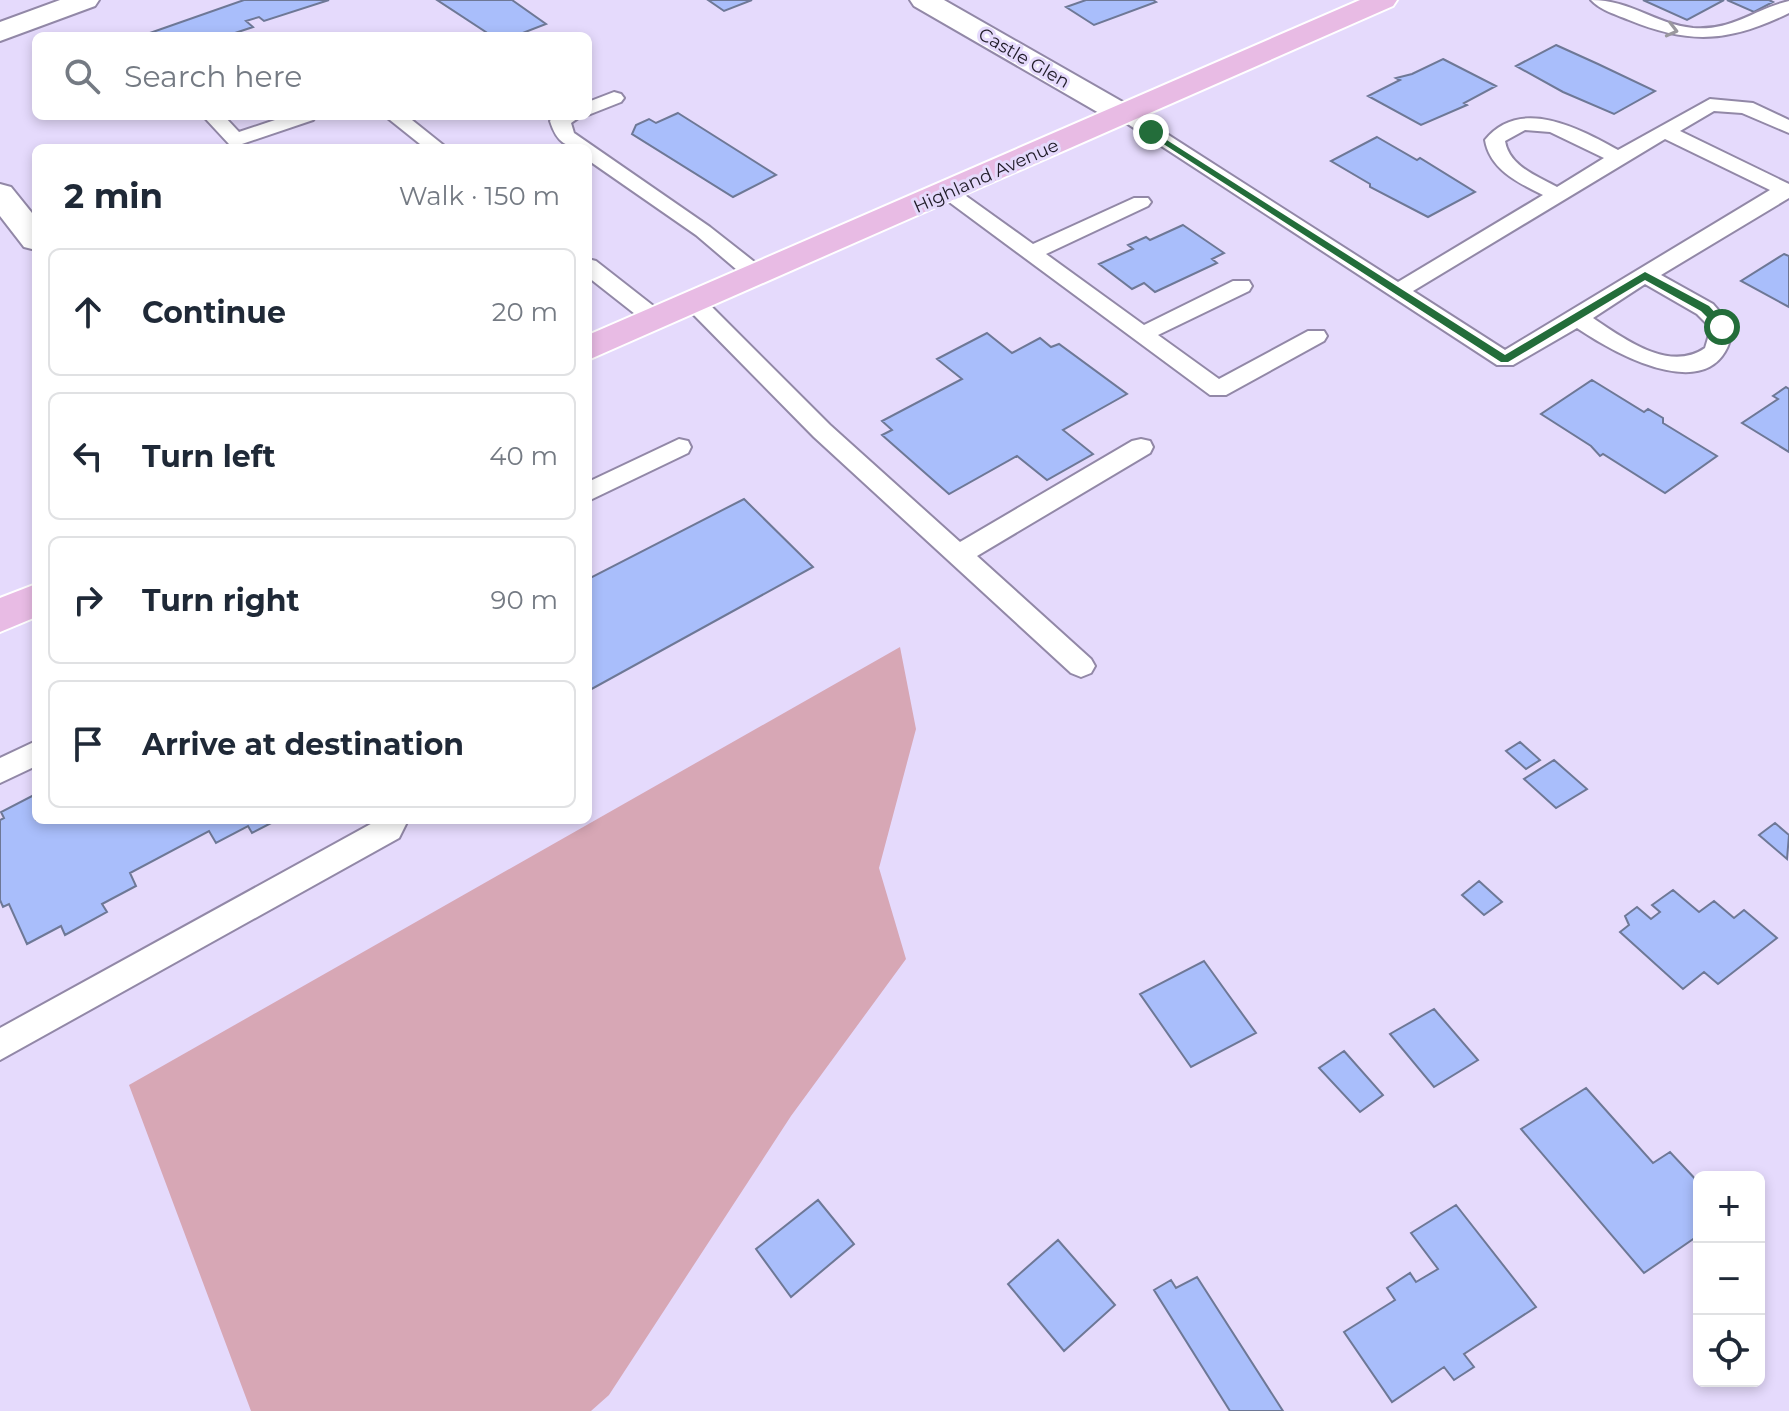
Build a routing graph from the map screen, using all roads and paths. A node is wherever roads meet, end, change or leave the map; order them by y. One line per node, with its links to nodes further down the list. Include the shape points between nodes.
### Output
1 (85, 0): 6 (street)
2 (924, 0): 9 (street, Castle Glen)
3 (1383, 0): 9 (highway, Highland Avenue)
4 (1600, 0): 5 (lane, one-way to 5, via 1687,34 1711,34 1764,20)
5 (1789, 6)
6 (0, 32)
7 (614, 98): 8 (lane)
8 (592, 107)
9 (1124, 115): 21 (highway, Highland Avenue); 31 (lane)
10 (217, 120): 11 (lane, via 236,140)
11 (294, 120)
12 (400, 120): 16 (lane)
13 (562, 120): 17 (lane, via 565,136)
14 (1789, 127): 15 (lane, via 1746,107 1710,105)
15 (1665, 131): 19 (lane); 20 (lane)
16 (432, 144)
17 (577, 144)
18 (592, 154): 29 (lane)
19 (1618, 158): 23 (lane); 23 (lane, via 1554,127 1527,124 1500,134 1495,147 1504,163)
20 (1787, 191): 28 (lane)
21 (948, 192): 26 (lane); 29 (highway, Highland Avenue)
22 (0, 194): 25 (street)
23 (1558, 195): 31 (lane)
24 (1141, 202): 26 (lane)
25 (32, 235)
26 (1030, 253): 35 (lane)
27 (592, 269): 34 (lane)
28 (1645, 275): 33 (lane); 33 (lane, via 1705,309 1722,327 1722,343 1711,357 1691,364 1660,363 1633,353)
29 (758, 276): 32 (highway, Highland Avenue)
30 (1241, 286): 35 (lane)
31 (1398, 291): 33 (lane, via 1505,360)
32 (695, 303): 34 (highway, Highland Avenue); 41 (lane, via 822,431)
33 (1578, 318)
34 (657, 320): 37 (highway, Highland Avenue)
35 (1143, 334): 36 (lane, via 1218,390)
36 (1316, 336)
37 (592, 347)
38 (679, 447): 40 (lane)
39 (1141, 447): 41 (lane)
40 (592, 490)
41 (960, 554): 44 (lane)
42 (32, 601): 43 (highway)
43 (0, 616)
44 (1081, 666)
45 (32, 755): 46 (lane)
46 (0, 771)
47 (391, 824): 48 (lane)
48 (0, 1045)

